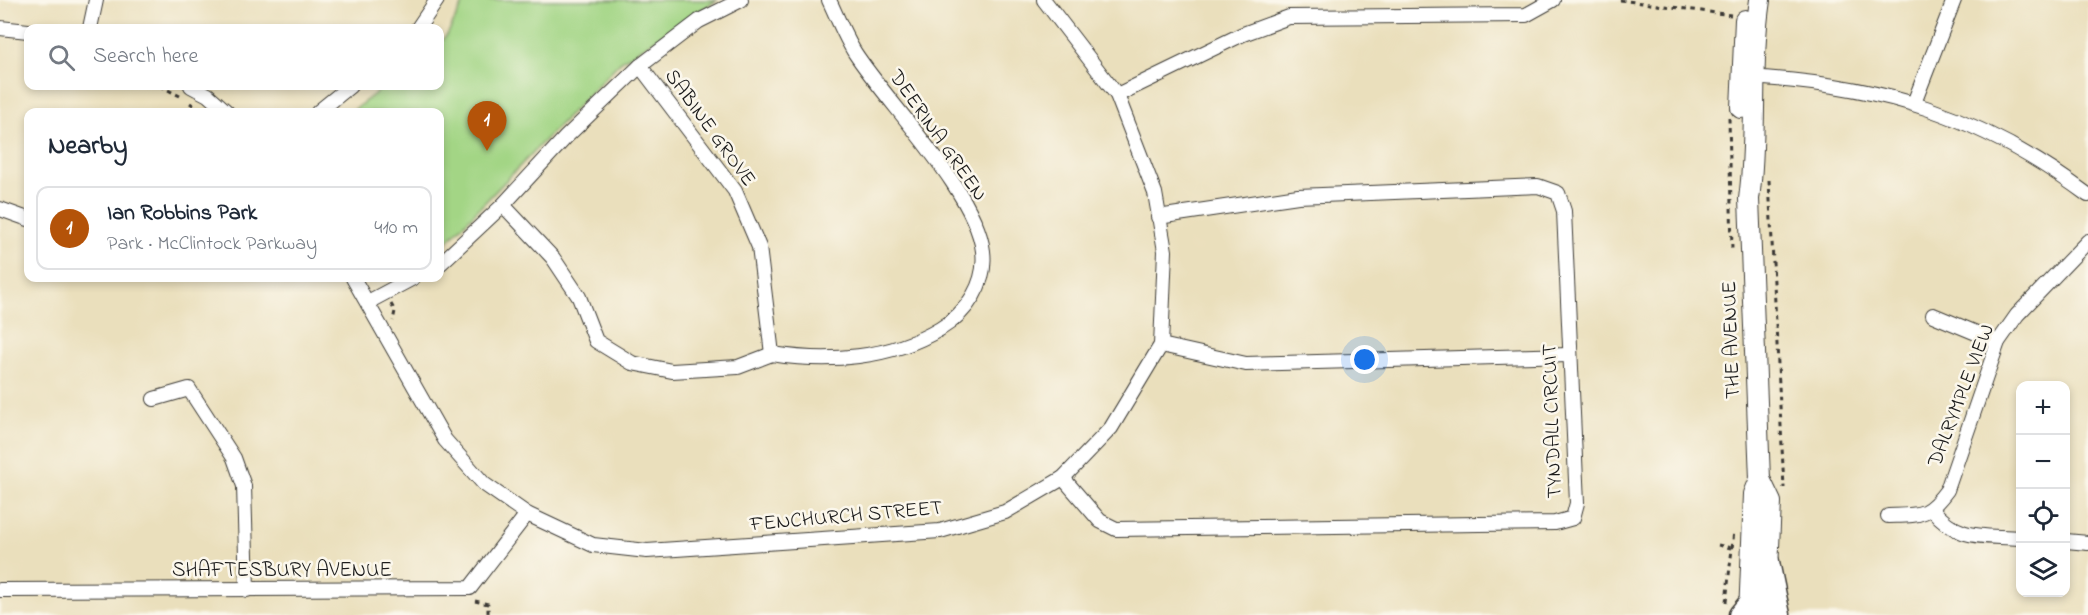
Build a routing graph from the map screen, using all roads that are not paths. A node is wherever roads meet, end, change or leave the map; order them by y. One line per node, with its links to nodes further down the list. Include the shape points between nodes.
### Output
1 (96, 0): 10 (street)
2 (437, 0): 11 (street)
3 (741, 0): 14 (street, via 699,21)
4 (829, 0): 35 (street, DEERINA GREEN, via 854,52 960,195 975,223 983,250 982,275 956,320 900,349 800,358)
5 (1044, 0): 18 (street, FENCHURCH STREET)
6 (1553, 0): 18 (street, via 1526,15 1289,17 1243,34)
7 (1760, 0): 15 (street, THE AVENUE)
8 (1954, 0): 19 (street)
9 (1746, 8): 15 (street, THE AVENUE)
10 (91, 24)
11 (421, 24)
12 (0, 28): 13 (street)
13 (24, 31)
14 (640, 66): 23 (street); 35 (street, SABINE GROVE, via 735,191 759,248)
15 (1748, 77): 19 (street, via 1838,85); 39 (street, THE AVENUE, via 1740,170 1749,199)
16 (199, 90): 20 (street)
17 (345, 90): 21 (street)
18 (1117, 94): 25 (street, FENCHURCH STREET, via 1155,193)
19 (1914, 103): 22 (street, via 2017,147)
20 (223, 108)
21 (323, 108)
22 (2088, 195)
23 (503, 205): 28 (street); 35 (street, via 553,258 579,297 596,341 632,363 672,370 738,367)
24 (0, 209): 26 (street)
25 (1158, 217): 34 (street, FENCHURCH STREET, via 1165,251); 36 (street, TYNDALL CIRCUIT, via 1298,195 1538,186 1558,193 1564,210)
26 (24, 218)
27 (2088, 241): 33 (street, DALRYMPLE VIEW, via 2017,315)
28 (444, 260)
29 (356, 282): 31 (street, FENCHURCH STREET)
30 (405, 282): 31 (street)
31 (368, 302): 41 (street, FENCHURCH STREET, via 445,440 484,484)
32 (1933, 315): 33 (street)
33 (1998, 342): 40 (street, DALRYMPLE VIEW, via 1947,490)
34 (1161, 345): 36 (street, via 1246,364); 38 (street, FENCHURCH STREET, via 1111,428)
35 (772, 354)
36 (1569, 356): 38 (street, TYNDALL CIRCUIT, via 1577,503 1573,518 1555,523 1116,529 1100,521)
37 (154, 399): 48 (street, via 189,389 234,459 244,486)
38 (1063, 478): 41 (street, FENCHURCH STREET, via 1005,512 940,531 659,551 593,545)
39 (1760, 479): 46 (street, THE AVENUE, via 1771,502); 49 (street, THE AVENUE, via 1754,494)
40 (1932, 509): 42 (street, via 1912,516); 43 (street, via 1951,529 1964,534)
41 (527, 514): 48 (street, SHAFTESBURY AVENUE, via 470,588)
42 (1888, 516)
43 (2016, 538)
44 (2070, 541): 45 (street)
45 (2088, 543)
46 (1768, 562): 49 (street, THE AVENUE); 50 (main road)
47 (0, 590): 48 (street, SHAFTESBURY AVENUE)
48 (247, 590)
49 (1746, 610)
50 (1779, 615)

